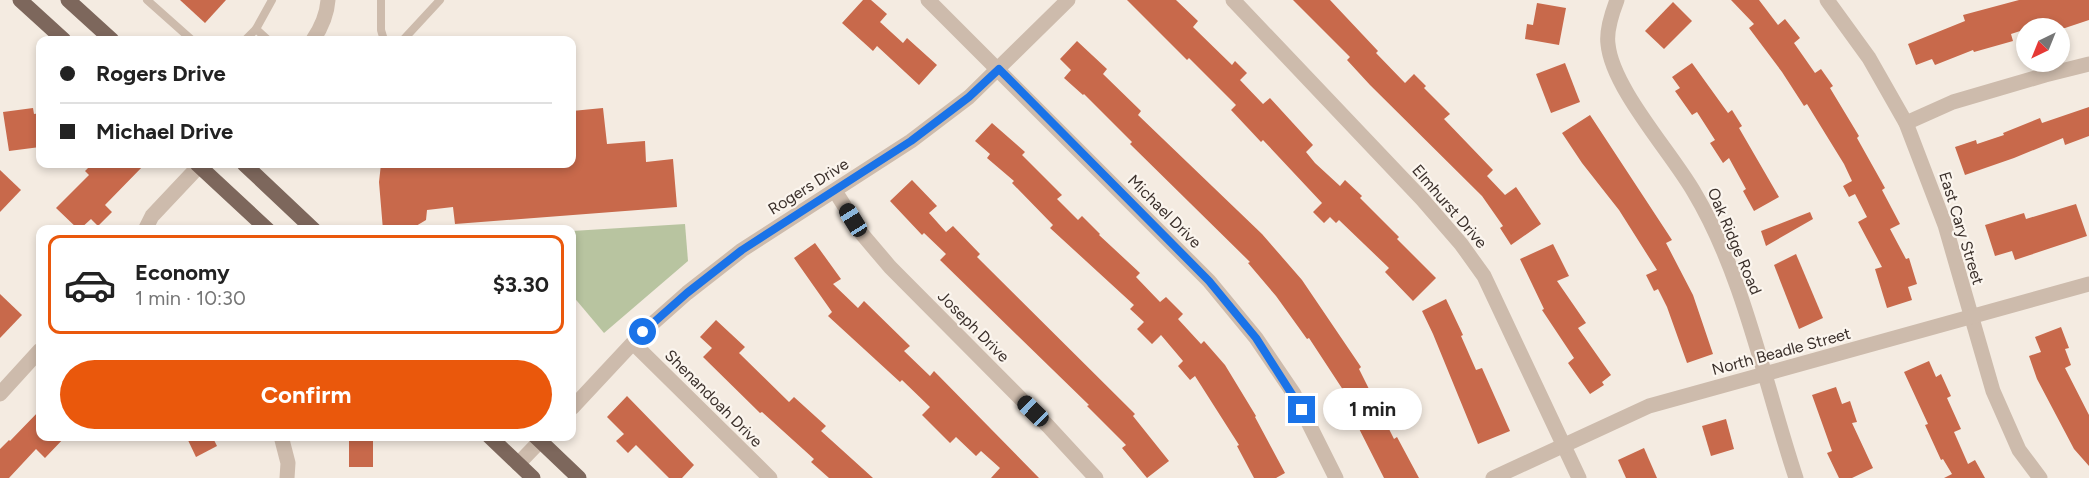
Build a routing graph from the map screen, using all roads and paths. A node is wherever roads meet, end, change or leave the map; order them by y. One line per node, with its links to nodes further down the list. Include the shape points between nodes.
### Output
1 (20, 0): 14 (main road)
2 (68, 0): 15 (main road)
3 (147, 0): 16 (lane)
4 (272, 0): 13 (lane)
5 (328, 0): 19 (street)
6 (381, 0): 20 (lane)
7 (440, 0): 21 (lane)
8 (928, 0): 23 (street, Michael Drive)
9 (1068, 0): 23 (street, Rogers Drive)
10 (1233, 0): 43 (street, Elmhurst Drive, via 1475,261)
11 (1617, 0): 36 (street, Oak Ridge Road, via 1611,14 1608,44 1617,78 1695,192 1725,256)
12 (1827, 0): 24 (street, East Cary Street, via 1869,58)
13 (256, 29): 17 (lane); 18 (lane)
14 (60, 36)
15 (108, 36)
16 (188, 36)
17 (249, 36)
18 (264, 36)
19 (315, 36)
20 (383, 36)
21 (407, 36)
22 (2089, 64): 24 (street, via 1953,102)
23 (999, 69): 28 (street, Rogers Drive, via 911,141); 50 (street, Michael Drive, via 1209,281 1256,338 1294,394)
24 (1906, 123): 33 (street, East Cary Street, via 1945,225)
25 (195, 168): 29 (street)
26 (203, 168): 30 (main road)
27 (248, 168): 31 (main road)
28 (835, 191): 34 (street, Rogers Drive, via 742,250); 49 (street, Joseph Drive, via 862,234 890,267)
29 (148, 225)
30 (263, 225)
31 (309, 225)
32 (2089, 284): 33 (street, North Beadle Street)
33 (1971, 317): 36 (street, North Beadle Street); 54 (street, East Cary Street, via 1993,392 2019,450)
34 (633, 343): 38 (street, Rogers Drive); 48 (street, Shenandoah Drive)
35 (36, 354): 37 (street)
36 (1764, 374): 43 (street, North Beadle Street, via 1649,406); 53 (street, Oak Ridge Road)
37 (2, 387)
38 (576, 404)
39 (282, 441): 45 (street)
40 (494, 441): 44 (main road)
41 (537, 441): 44 (street)
42 (543, 441): 47 (main road)
43 (1563, 445): 51 (street, North Beadle Street); 52 (street, Elmhurst Drive)
44 (518, 464): 46 (main road)
45 (287, 478)
46 (533, 478)
47 (579, 478)
48 (771, 478)
49 (1096, 478)
50 (1336, 478)
51 (1493, 478)
52 (1579, 478)
53 (1796, 478)
54 (2040, 478)

